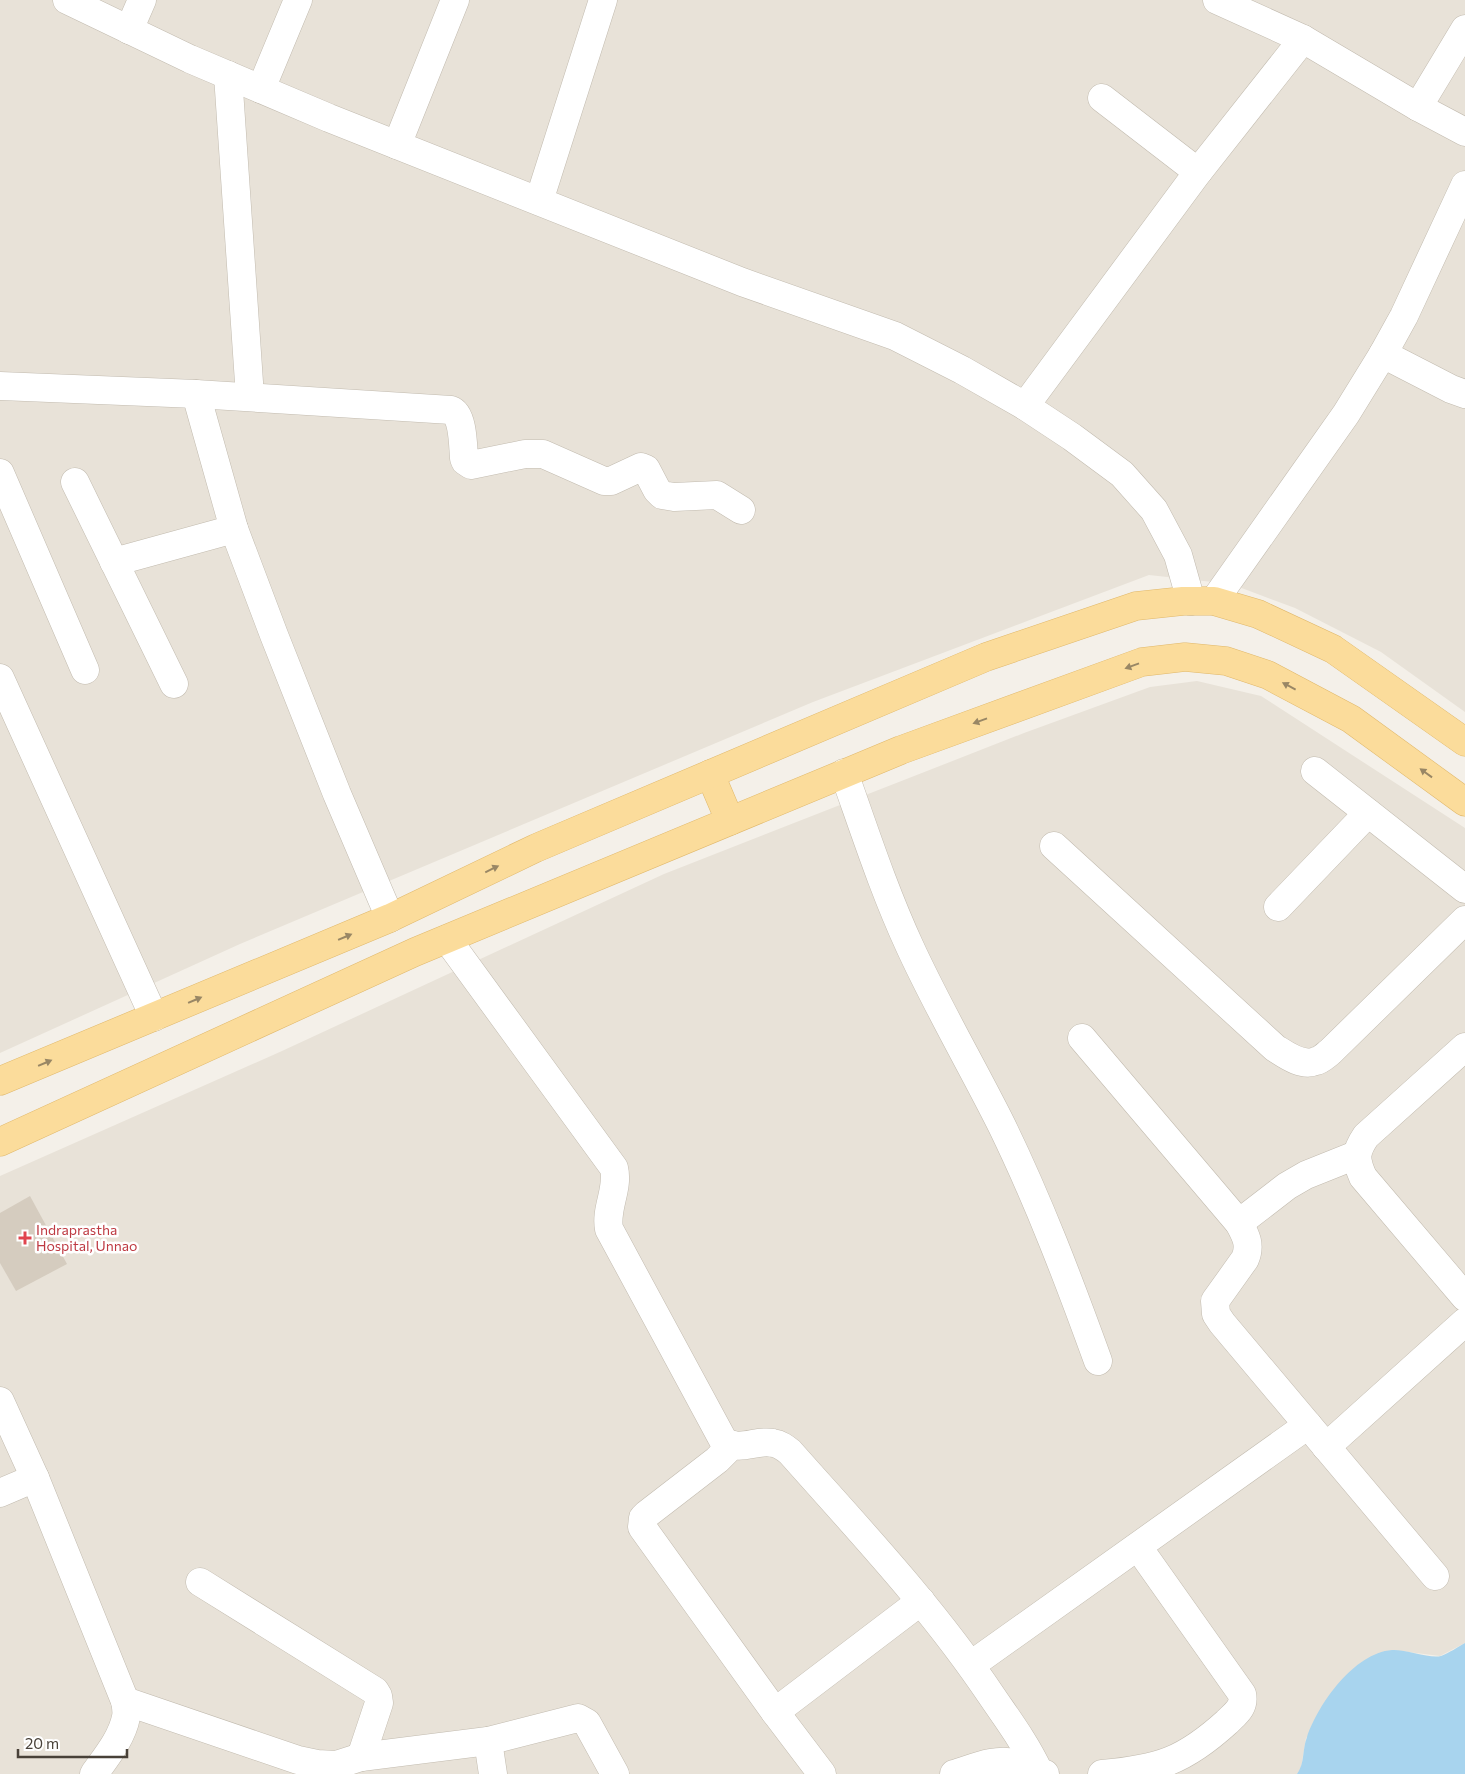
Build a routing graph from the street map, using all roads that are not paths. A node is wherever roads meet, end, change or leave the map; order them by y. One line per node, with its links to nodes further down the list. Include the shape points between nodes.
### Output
1 (67, 0): 8 (street)
2 (142, 0): 8 (street)
3 (298, 0): 11 (street)
4 (455, 0): 15 (street)
5 (603, 0): 18 (street)
6 (1217, 0): 9 (street)
7 (1465, 29): 13 (street)
8 (129, 30): 10 (street)
9 (1303, 39): 13 (street); 16 (street)
10 (228, 75): 11 (street); 23 (street)
11 (261, 89): 15 (street)
12 (1102, 98): 16 (street)
13 (1418, 106): 14 (street)
14 (1465, 132)
15 (397, 145): 18 (street)
16 (1198, 172): 24 (street)
17 (1465, 185): 19 (street)
18 (540, 201): 24 (street, via 742,282 895,336)
19 (1383, 354): 22 (street); 30 (street, via 1346,414)
20 (0, 386): 21 (street)
21 (196, 394): 23 (street); 28 (street)
22 (1465, 394)
23 (250, 398): 27 (street, via 451,410 459,418 464,458 471,465 525,454 543,454 604,482 642,467 646,468 662,495 674,498 717,495)
24 (1025, 406): 30 (street, via 1122,474 1154,510)
25 (0, 472): 31 (street)
26 (75, 482): 29 (street)
27 (741, 510)
28 (234, 529): 29 (street); 44 (street, via 274,636)
29 (114, 562): 33 (street)
30 (1203, 601): 34 (main road, via 1258,614 1333,650); 36 (main road, via 1136,606 986,657)
31 (85, 670)
32 (0, 678): 47 (street)
33 (174, 684)
34 (1465, 742)
35 (1315, 771): 39 (street)
36 (710, 774): 40 (main road); 44 (main road, one-way to 36, via 536,848)
37 (844, 774): 38 (main road, one-way to 37, via 1351,719 1268,675 1226,661 1185,658 1142,662); 40 (main road); 56 (street, via 910,946 1026,1178)
38 (1465, 802)
39 (1368, 813): 42 (street); 43 (street)
40 (730, 821): 46 (main road)
41 (1054, 846): 45 (street, via 1275,1048 1302,1062 1316,1062 1330,1052)
42 (1465, 889)
43 (1278, 907)
44 (390, 918): 47 (main road, one-way to 44)
45 (1465, 920)
46 (447, 939): 51 (main road); 59 (street, via 614,1168 615,1184 607,1214 609,1229 723,1440)
47 (154, 1017): 50 (main road, one-way to 47)
48 (1082, 1038): 53 (street)
49 (1465, 1047): 52 (street, via 1366,1136)
50 (0, 1081)
51 (0, 1142)
52 (1356, 1155): 53 (street, via 1287,1186); 54 (street, via 1363,1177)
53 (1239, 1223): 58 (street, via 1246,1236 1248,1252 1215,1301 1216,1314)
54 (1465, 1297)
55 (1465, 1322): 60 (street)
56 (1098, 1360)
57 (0, 1401): 61 (street)
58 (1308, 1425): 60 (street); 63 (street)
59 (732, 1445): 66 (street, via 771,1442 790,1452); 69 (street, via 647,1514 642,1527)
60 (1326, 1447): 64 (street)
61 (35, 1478): 62 (street); 68 (street)
62 (0, 1493)
63 (1138, 1547): 67 (street); 78 (street, via 1242,1694 1243,1704 1192,1750 1138,1771)
64 (1435, 1576)
65 (200, 1582): 71 (street, via 375,1691 379,1703)
66 (921, 1600): 67 (street); 69 (street)
67 (971, 1666): 72 (street)
68 (125, 1701): 71 (street, via 298,1760); 73 (street, via 126,1717 121,1730 112,1750)
69 (775, 1712): 76 (street)
70 (488, 1741): 71 (street); 74 (street); 75 (street, via 578,1718 587,1723)
71 (343, 1765)
72 (1042, 1773): 77 (street, via 1016,1763 1002,1762)
73 (94, 1774)
74 (493, 1774)
75 (615, 1774)
76 (822, 1774)
77 (954, 1774)
78 (1102, 1774)

